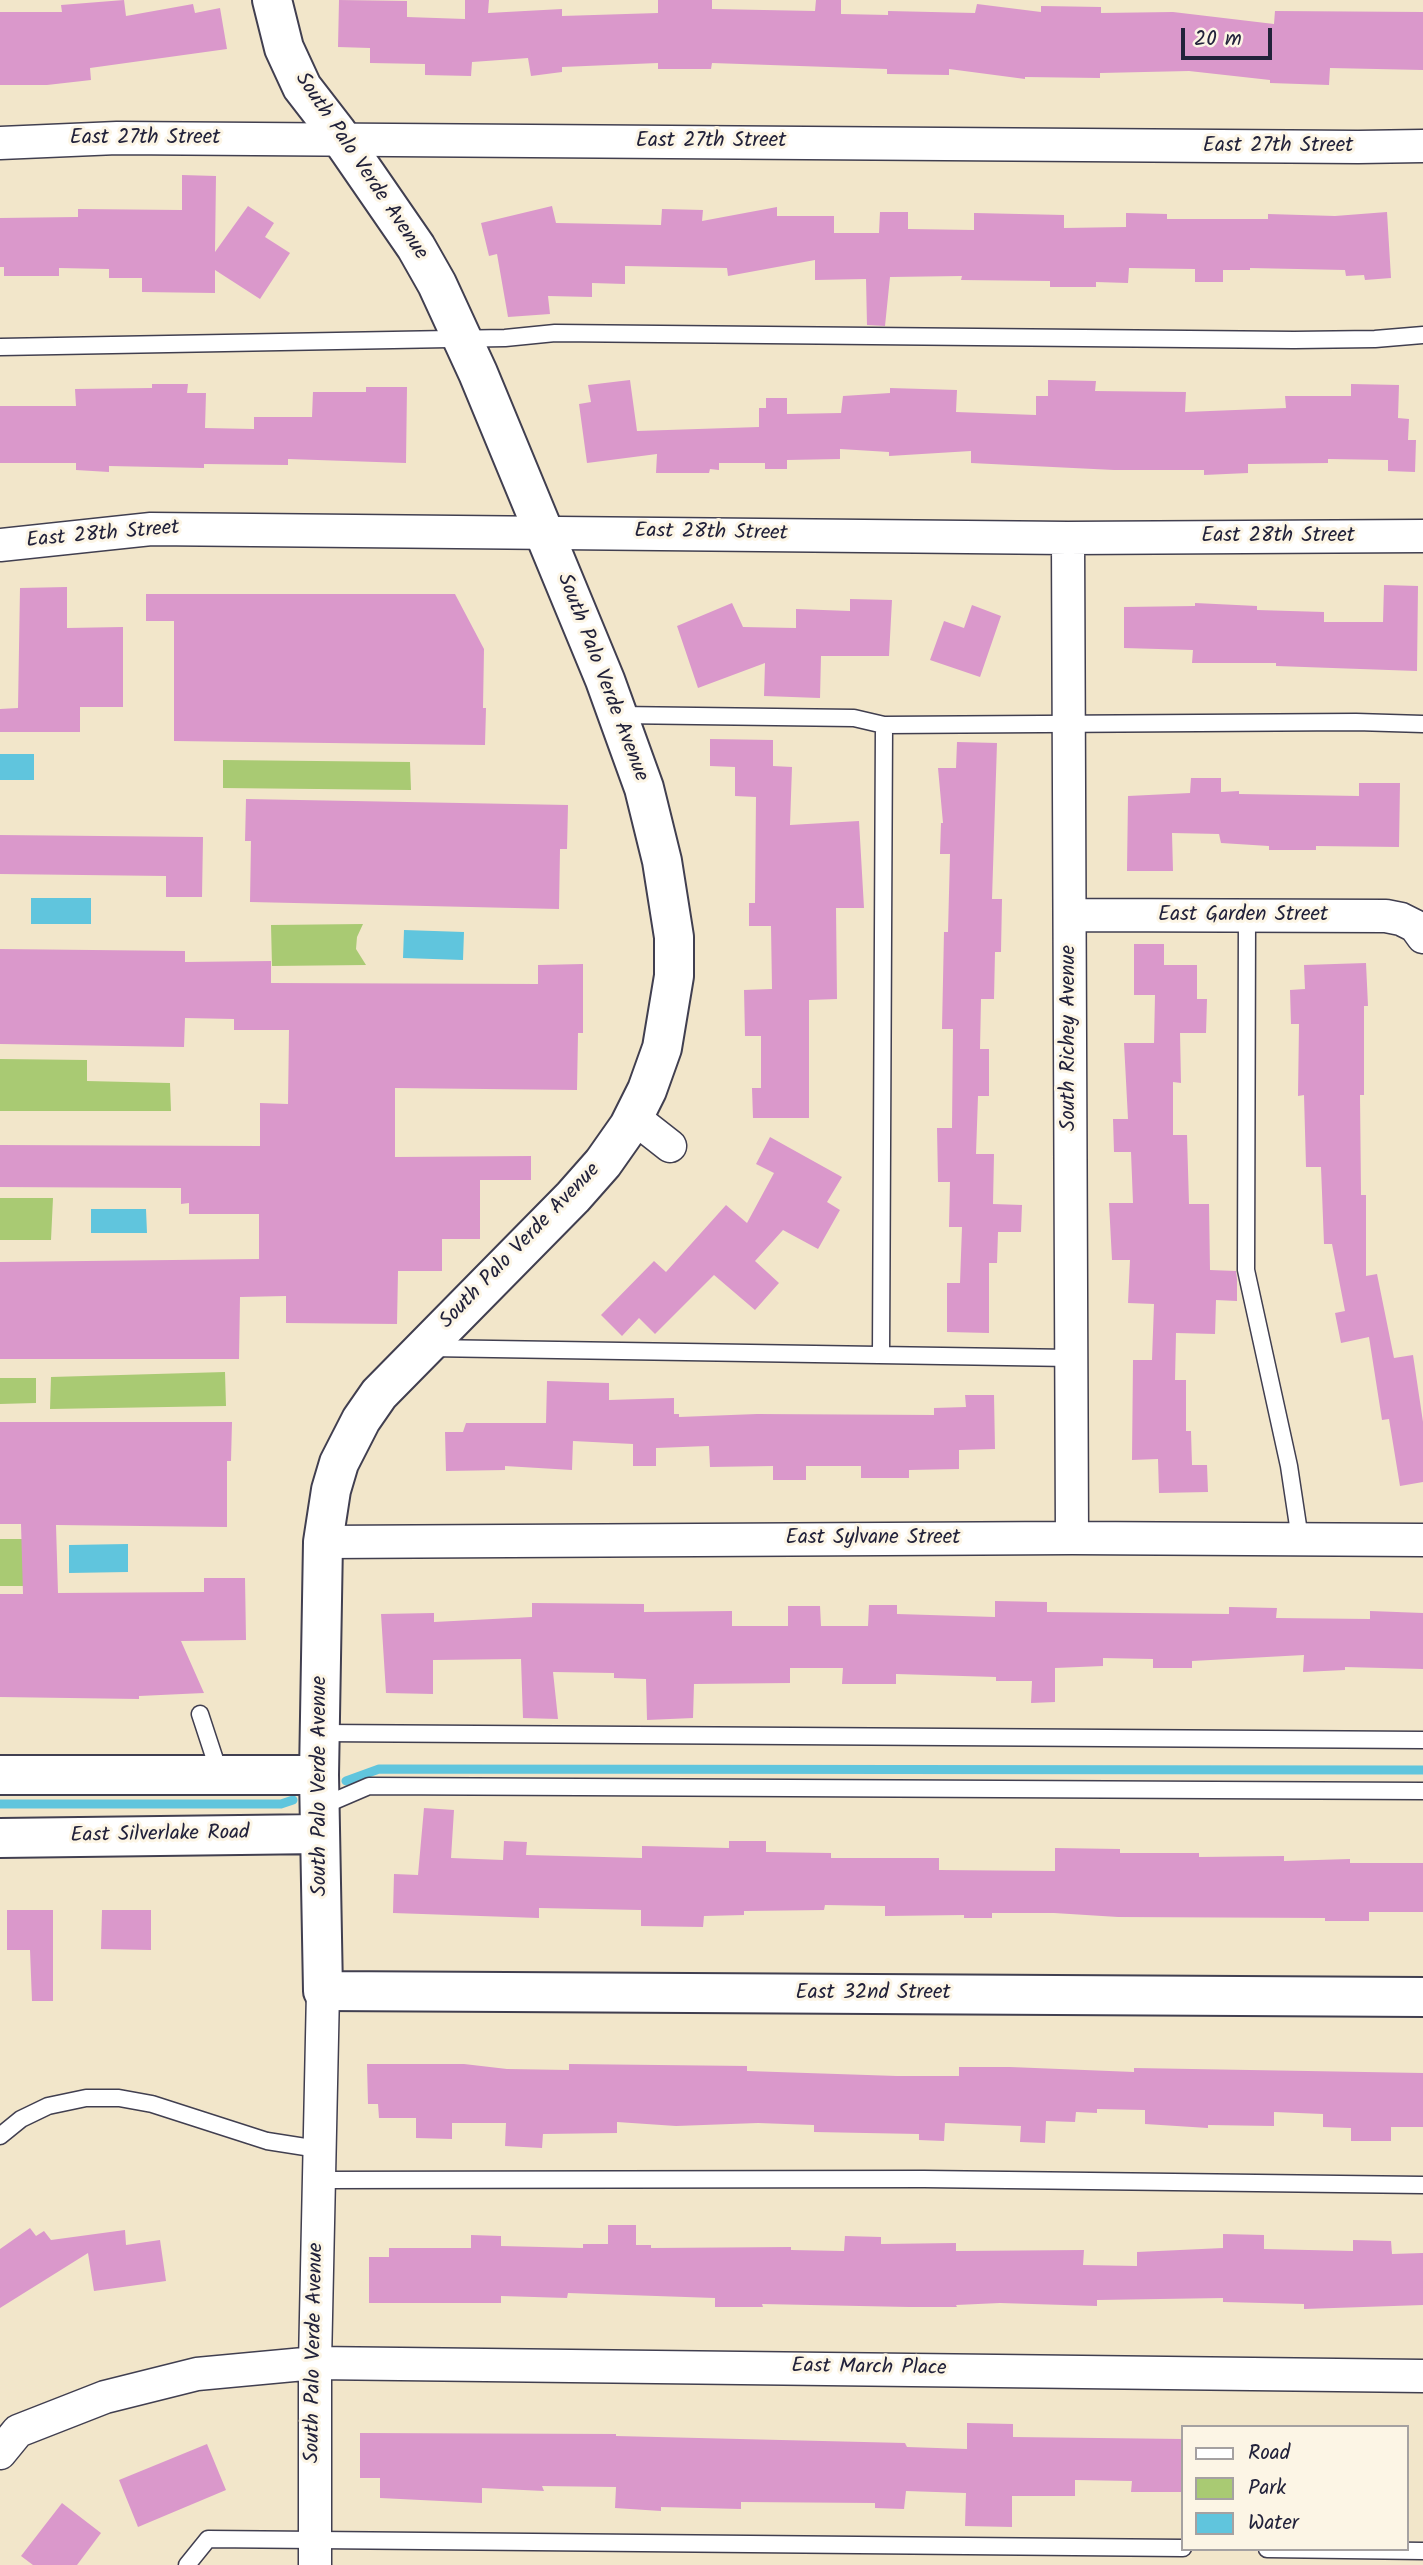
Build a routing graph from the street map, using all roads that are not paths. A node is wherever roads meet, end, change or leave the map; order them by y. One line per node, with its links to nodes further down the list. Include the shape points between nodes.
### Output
1 (272, 0): 2 (street, South Palo Verde Avenue, via 302,88)
2 (342, 140): 3 (street, East 27th Street, via 117,138); 4 (street, East 27th Street); 6 (street, South Palo Verde Avenue, via 415,247)
3 (0, 143)
4 (1423, 146)
5 (1423, 335): 6 (lane, via 1281,340 555,333)
6 (463, 339): 7 (lane); 8 (street, South Palo Verde Avenue)
7 (0, 347)
8 (544, 533): 10 (street, East 28th Street); 11 (street, East 28th Street, via 151,529); 12 (street, South Palo Verde Avenue)
9 (1423, 536): 10 (street, East 28th Street)
10 (1068, 538): 13 (street, South Richey Avenue)
11 (0, 545)
12 (618, 715): 15 (lane, via 854,718); 19 (street, South Palo Verde Avenue, via 655,826 674,937 674,976 662,1048)
13 (1069, 724): 14 (lane); 15 (lane); 16 (street, South Richey Avenue)
14 (1423, 724)
15 (884, 725): 22 (lane)
16 (1070, 915): 17 (street, East Garden Street); 23 (street, South Richey Avenue)
17 (1247, 917): 18 (street, East Garden Street, via 1386,916 1401,919); 25 (lane, via 1246,1270 1289,1466)
18 (1419, 932)
19 (633, 1117): 20 (street); 21 (street, South Palo Verde Avenue, via 603,1163 573,1197)
20 (670, 1146)
21 (423, 1348): 22 (lane); 27 (street, South Palo Verde Avenue, via 379,1394 350,1440 331,1490)
22 (881, 1354): 23 (lane)
23 (1071, 1358): 24 (street, South Richey Avenue)
24 (1072, 1538): 25 (street, East Sylvane Street); 27 (street, East Sylvane Street)
25 (1300, 1539): 26 (street, East Sylvane Street)
26 (1423, 1540)
27 (323, 1542): 29 (street, South Palo Verde Avenue)
28 (200, 1714): 32 (lane)
29 (320, 1733): 30 (lane); 34 (street, South Palo Verde Avenue)
30 (1423, 1740)
31 (0, 1775): 32 (street)
32 (220, 1775): 34 (street)
33 (1423, 1791): 34 (lane, via 369,1786)
34 (320, 1805): 35 (street, East Silverlake Road); 36 (street, South Palo Verde Avenue)
35 (0, 1838)
36 (323, 1991): 37 (street, East 32nd Street); 39 (street, South Palo Verde Avenue)
37 (1423, 1997)
38 (0, 2136): 39 (lane, via 48,2106 86,2098 119,2098 267,2141)
39 (318, 2149): 40 (street, South Palo Verde Avenue)
40 (319, 2180): 41 (lane, via 924,2179); 42 (street, South Palo Verde Avenue)
41 (1423, 2185)
42 (315, 2363): 43 (street, East March Place); 44 (street, East March Place, via 197,2374 105,2397 18,2431); 46 (street, South Palo Verde Avenue)
43 (1423, 2376)
44 (0, 2453)
45 (1182, 2549): 46 (lane)
46 (315, 2553): 47 (lane, via 208,2539)
47 (187, 2565)

